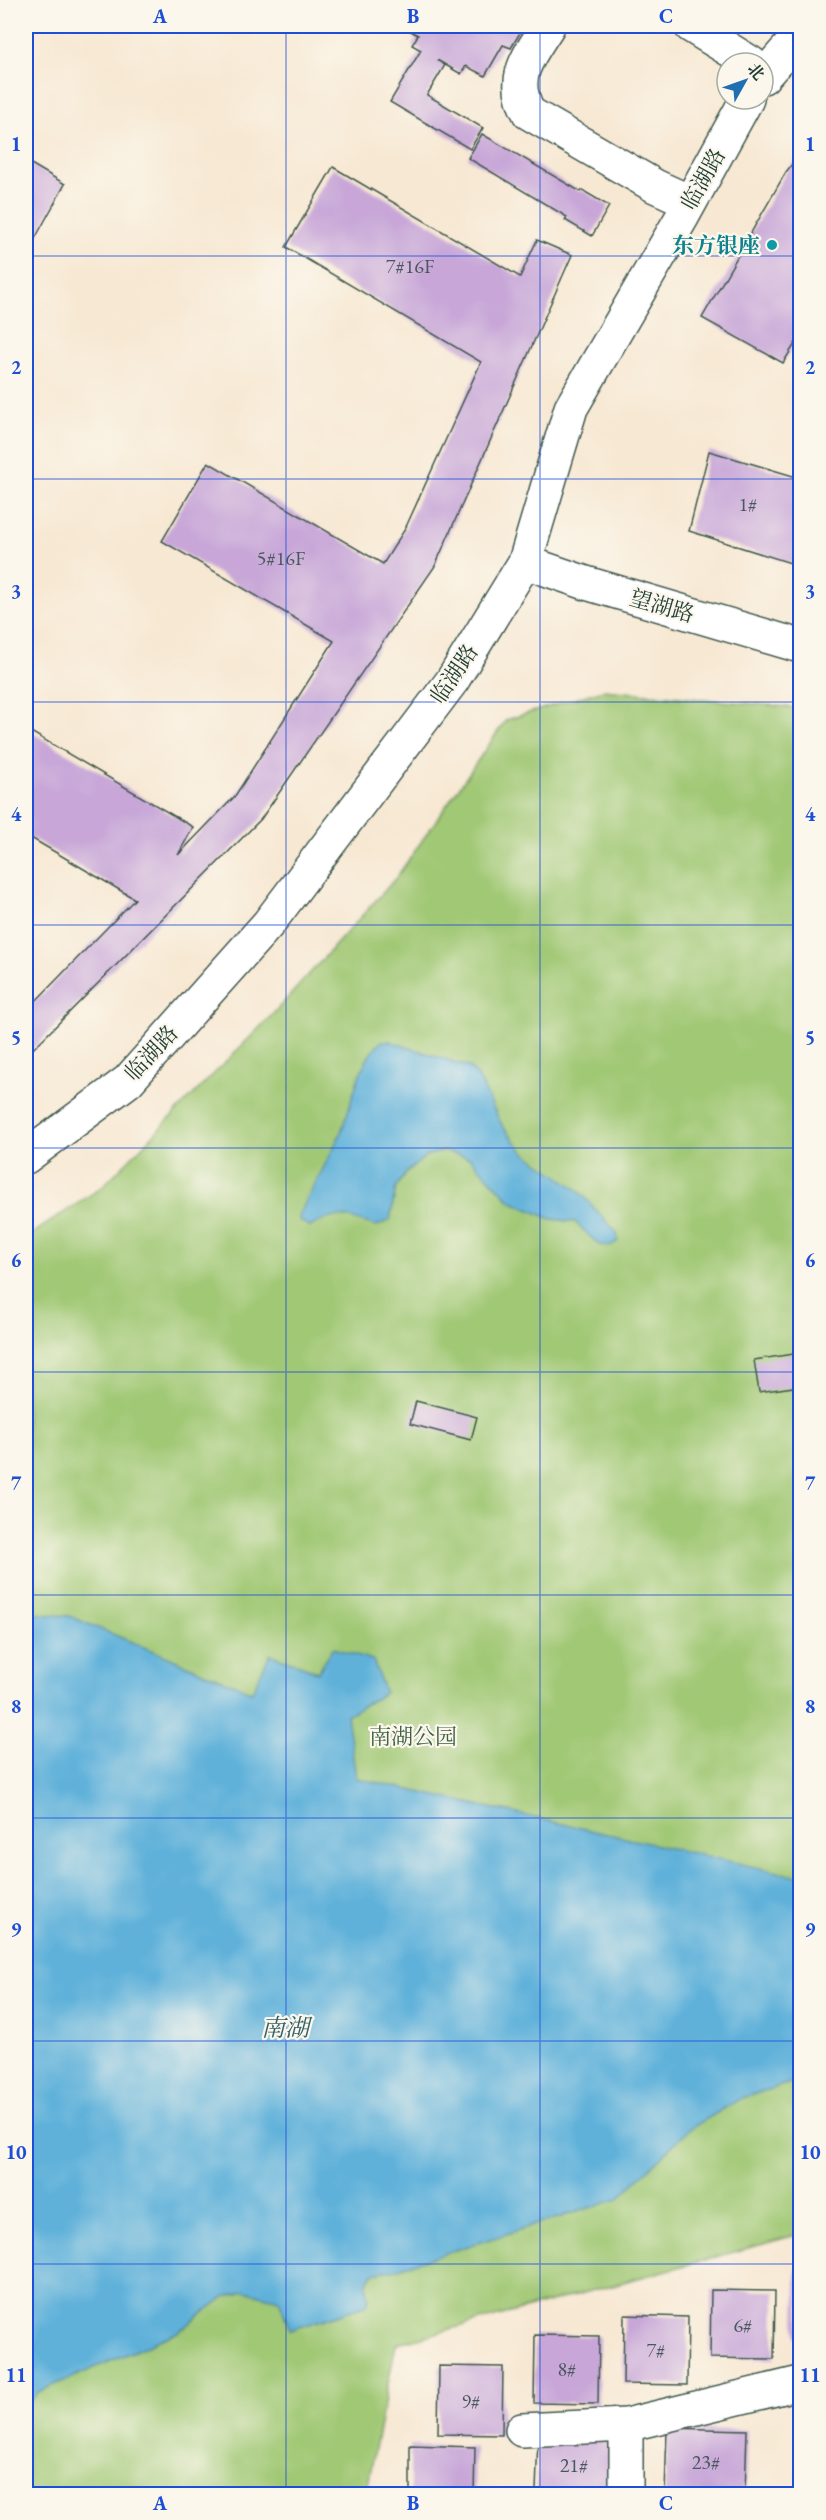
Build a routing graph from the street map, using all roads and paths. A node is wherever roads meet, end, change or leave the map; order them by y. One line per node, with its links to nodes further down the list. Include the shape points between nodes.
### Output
1 (548, 26): 7 (street, via 524,66 520,98 529,113)
2 (691, 26): 4 (street)
3 (801, 35): 5 (street)
4 (730, 51)
5 (775, 58)
6 (740, 111): 7 (street, 临湖路)
7 (690, 202): 8 (street, 临湖路, via 571,408)
8 (525, 562): 9 (street, 望湖路); 10 (street, 临湖路, via 452,681 268,924 128,1081)
9 (801, 646)
10 (26, 1157)
11 (801, 2383): 12 (street)
12 (626, 2425): 13 (street); 14 (street)
13 (522, 2430)
14 (626, 2494)

